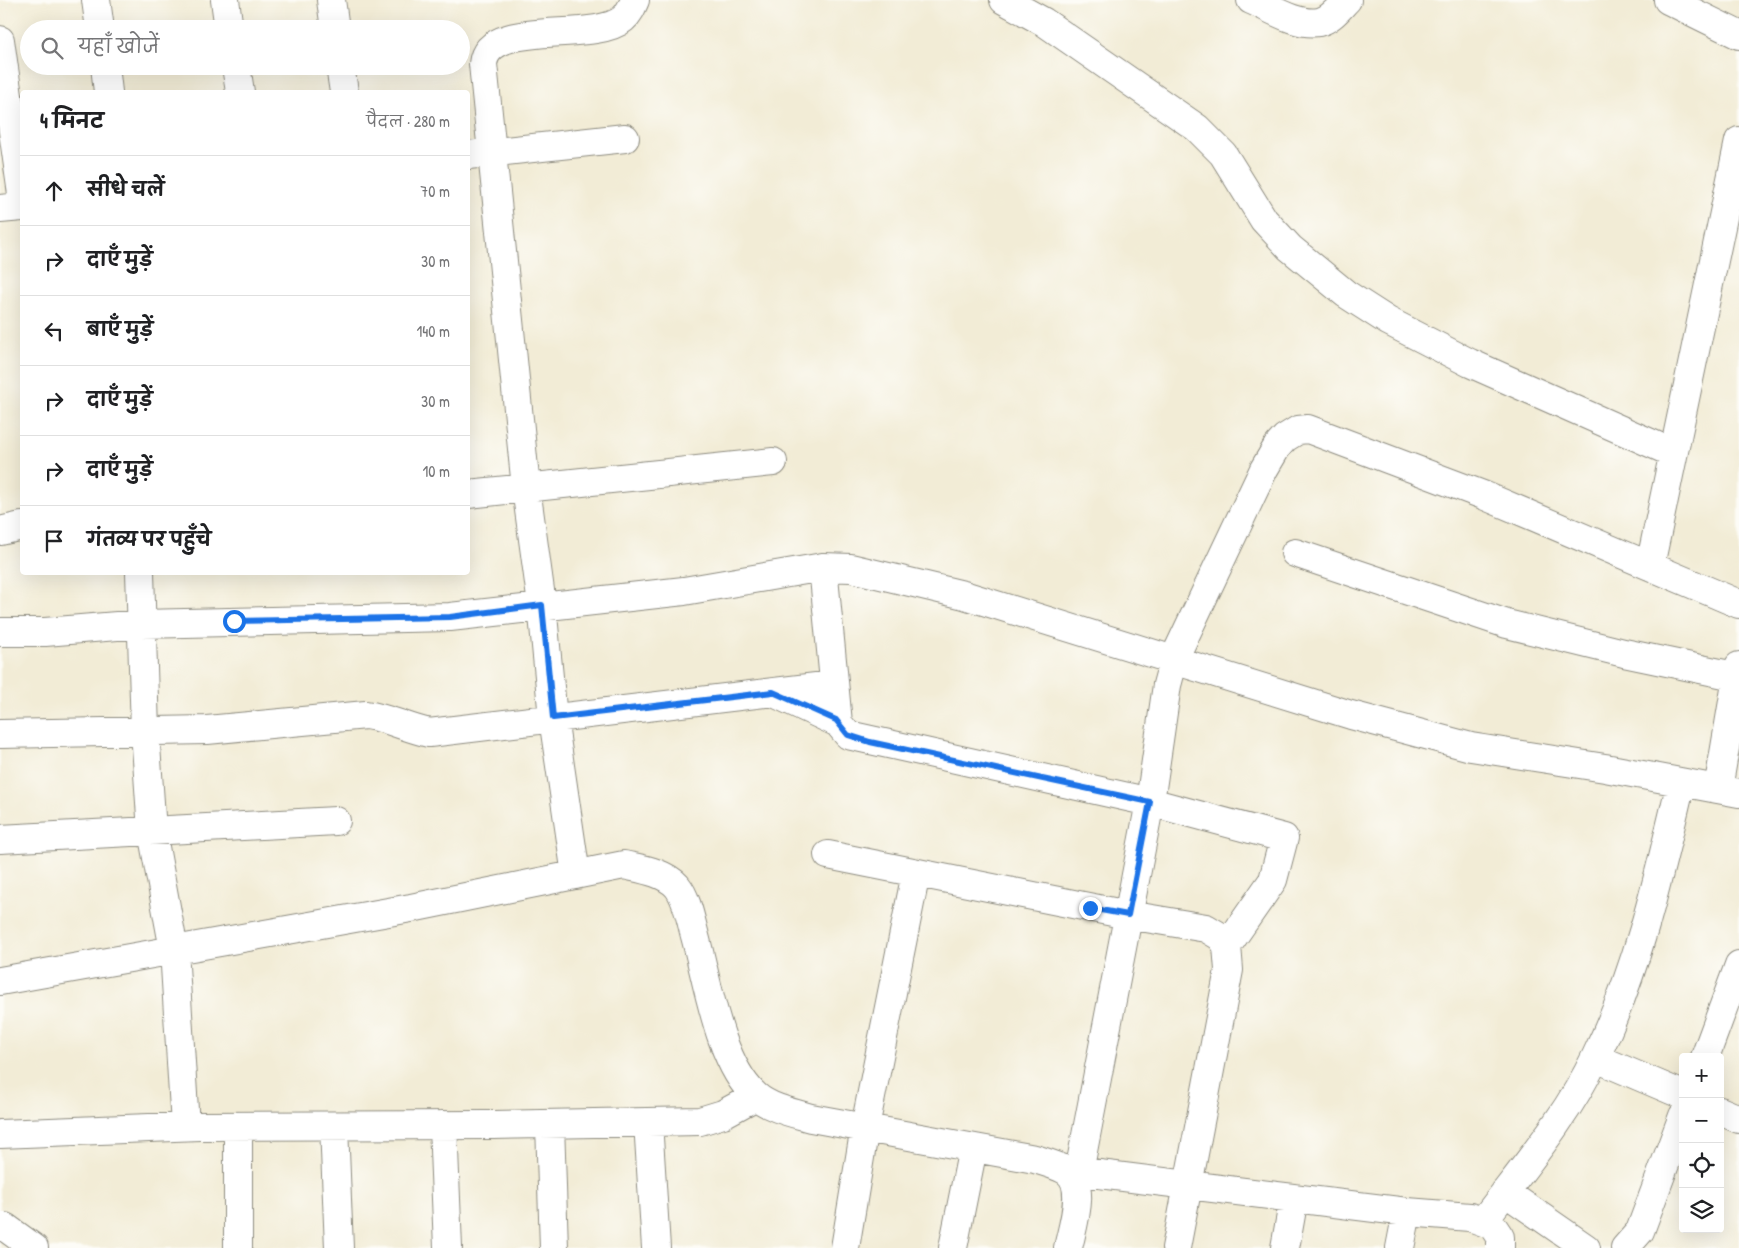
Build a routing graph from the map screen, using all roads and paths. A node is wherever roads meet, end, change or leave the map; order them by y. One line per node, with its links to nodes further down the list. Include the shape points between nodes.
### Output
1 (96, 0): 9 (street)
2 (224, 0): 10 (street)
3 (331, 0): 11 (street)
4 (635, 0): 22 (street, via 627,15 605,27 502,40 491,46 483,57)
5 (1004, 0): 26 (street, via 1044,22 1197,128 1223,154 1264,220 1290,248 1346,294 1388,321 1470,364)
6 (1251, 0): 7 (street, via 1294,19 1320,22)
7 (1347, 0)
8 (1668, 0): 12 (street)
9 (99, 20)
10 (227, 20)
11 (334, 20)
12 (1739, 35)
13 (0, 40): 23 (street)
14 (106, 75): 17 (street)
15 (237, 75): 18 (street)
16 (341, 75): 19 (street)
17 (108, 90)
18 (240, 90)
19 (344, 90)
20 (625, 138): 22 (street)
21 (1739, 141): 26 (street)
22 (480, 154): 28 (street)
23 (20, 180)
24 (20, 207): 25 (street)
25 (0, 209)
26 (1673, 453): 33 (street)
27 (773, 462): 28 (street)
28 (526, 488): 29 (street); 37 (street)
29 (470, 494)
30 (20, 526): 31 (street)
31 (0, 531)
32 (1295, 553): 41 (street, via 1507,624 1624,653)
33 (1650, 566): 36 (street); 40 (street, via 1350,443 1308,429 1298,430 1285,438 1264,468)
34 (823, 567): 37 (street, via 684,591); 40 (street, via 851,568 903,579); 42 (street)
35 (140, 575): 38 (street)
36 (1739, 604)
37 (542, 605): 38 (street, via 450,617); 44 (street)
38 (141, 624): 39 (street, via 45,632); 46 (street)
39 (0, 632)
40 (1174, 658): 48 (street, via 1351,715 1472,747); 50 (street, via 1167,684)
41 (1738, 673): 49 (street)
42 (833, 685): 43 (street); 45 (street)
43 (773, 692): 44 (street); 45 (street)
44 (553, 718): 46 (street, via 429,733 366,715 207,730); 56 (street)
45 (838, 723): 50 (street, via 848,735 870,742)
46 (145, 731): 47 (street); 52 (street)
47 (0, 734)
48 (1681, 782): 49 (street); 63 (street, via 1652,906)
49 (1729, 791)
50 (1150, 802): 57 (street); 58 (street, via 1284,838 1273,880)
51 (336, 821): 52 (street)
52 (152, 831): 53 (street); 59 (street)
53 (0, 839)
54 (828, 856): 55 (street)
55 (916, 873): 57 (street); 74 (street)
56 (576, 875): 59 (street); 65 (street, via 624,865 656,874 677,886 689,911 722,1039 739,1077)
57 (1128, 915): 58 (street, via 1206,928 1221,937); 78 (street)
58 (1227, 946): 79 (street, via 1229,970)
59 (174, 950): 61 (street); 71 (street)
60 (1739, 965): 62 (street)
61 (0, 981)
62 (1706, 1053)
63 (1596, 1058): 64 (street); 80 (street, via 1542,1145)
64 (1679, 1093)
65 (756, 1096): 68 (street, via 723,1114 700,1121); 74 (street, via 784,1111)
66 (1724, 1113): 67 (street)
67 (1739, 1119)
68 (648, 1122): 69 (street); 90 (street)
69 (550, 1124): 70 (street); 89 (street)
70 (443, 1125): 73 (street); 88 (street)
71 (184, 1126): 72 (street); 76 (street)
72 (238, 1126): 73 (street); 86 (street)
73 (334, 1126): 87 (street)
74 (865, 1127): 77 (street); 91 (street)
75 (1679, 1127): 99 (street, via 1640,1231)
76 (0, 1134)
77 (972, 1148): 78 (street, via 1035,1159); 92 (street)
78 (1073, 1171): 79 (street); 93 (street, via 1078,1204)
79 (1188, 1185): 81 (street); 94 (street)
80 (1505, 1192): 83 (street); 98 (street)
81 (1294, 1198): 82 (street); 95 (street)
82 (1407, 1212): 83 (street); 96 (street)
83 (1483, 1221): 97 (street, via 1492,1226 1500,1237)
84 (0, 1227): 85 (street)
85 (34, 1248)
86 (238, 1248)
87 (338, 1248)
88 (448, 1248)
89 (554, 1248)
90 (656, 1248)
91 (845, 1248)
92 (953, 1248)
93 (1068, 1248)
94 (1176, 1248)
95 (1285, 1248)
96 (1400, 1248)
97 (1500, 1248)
98 (1586, 1248)
99 (1625, 1248)

